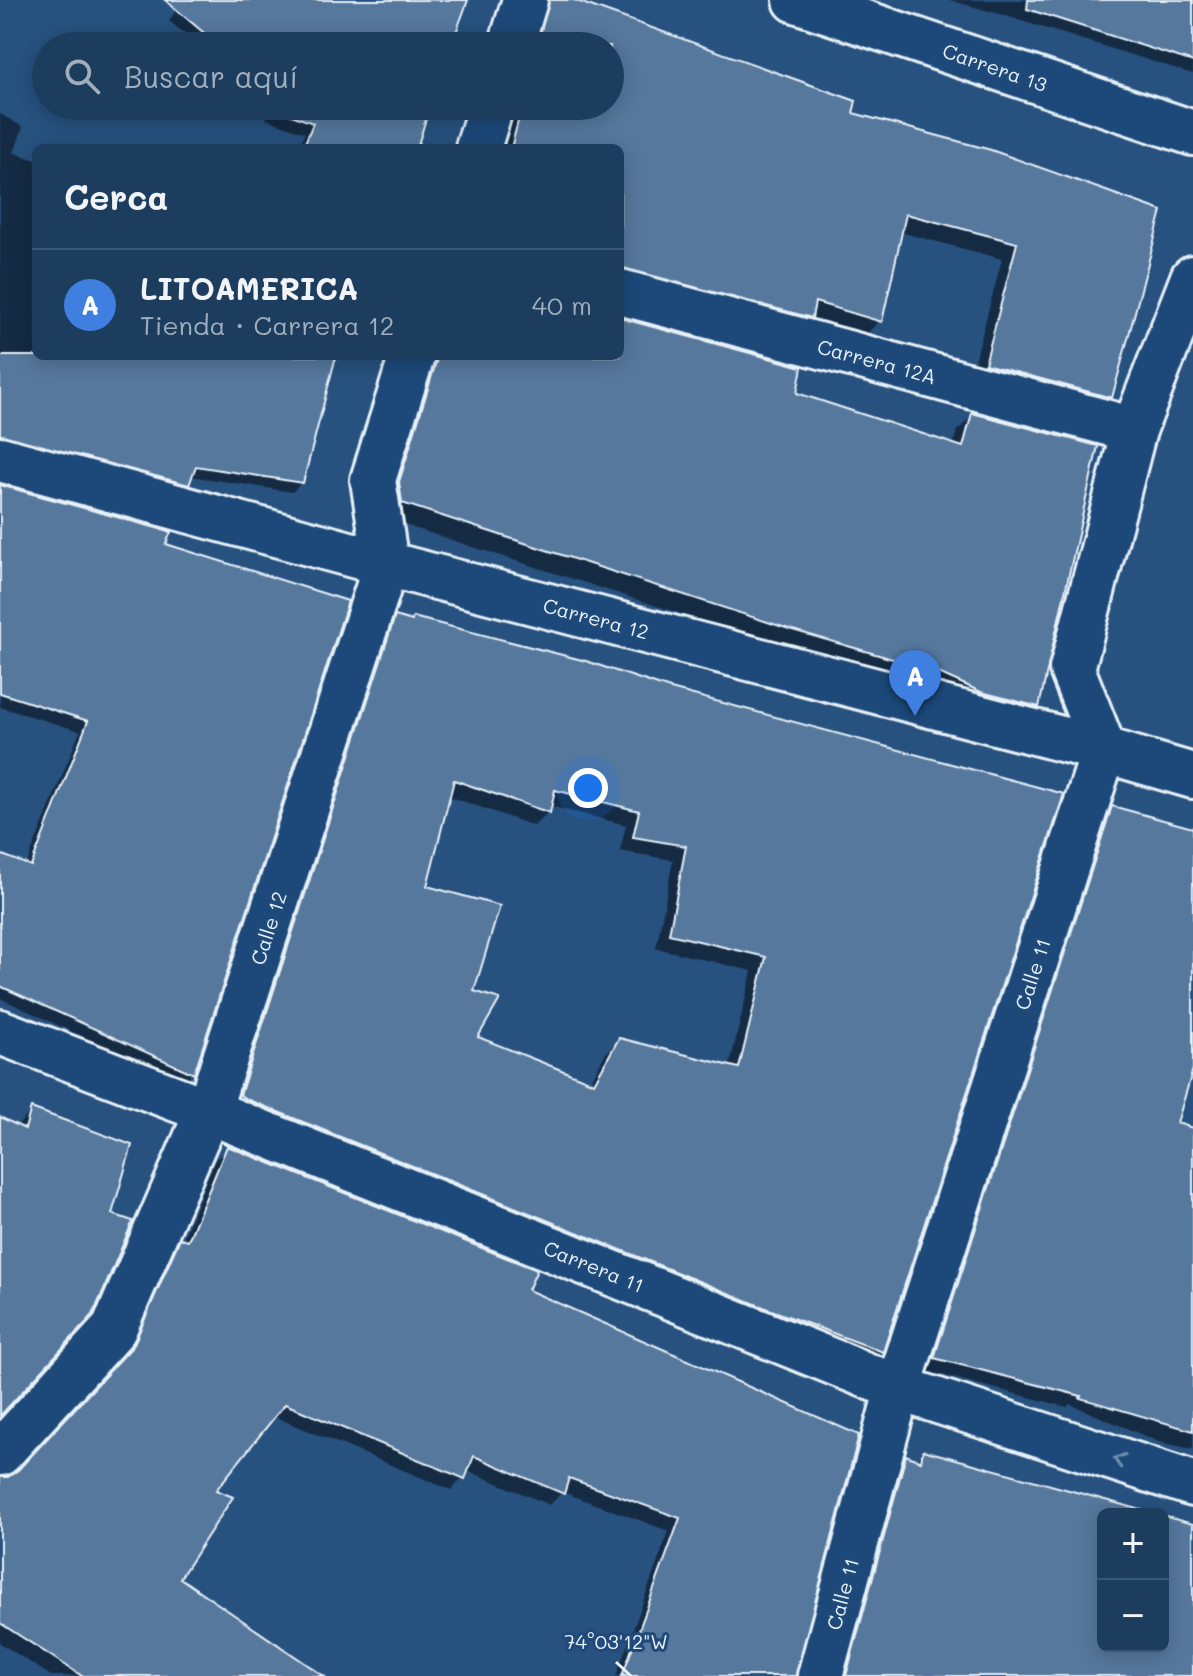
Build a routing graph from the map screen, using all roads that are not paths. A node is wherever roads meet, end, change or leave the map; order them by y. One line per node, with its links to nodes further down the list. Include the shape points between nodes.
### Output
1 (525, 0): 3 (street)
2 (796, 0): 5 (street, Carrera 13)
3 (515, 32)
4 (487, 120): 6 (street)
5 (1193, 133)
6 (479, 144)
7 (1193, 278): 10 (street)
8 (624, 293): 10 (street, Carrera 12A)
9 (411, 360): 12 (street, Calle 12, via 373,480)
10 (1134, 430): 13 (street, via 1072,669)
11 (0, 459): 12 (street, Carrera 12)
12 (386, 564): 13 (street, Carrera 12); 16 (street, Calle 12)
13 (1104, 750): 14 (street, Carrera 12); 17 (street, Calle 11)
14 (1193, 776)
15 (0, 1032): 16 (street, Carrera 11)
16 (208, 1111): 17 (street, Carrera 11); 18 (street, Calle 12, via 114,1329)
17 (898, 1388): 19 (street, Carrera 11, one-way to 17); 20 (street, Calle 11)
18 (0, 1453)
19 (1193, 1484)
20 (820, 1676)

